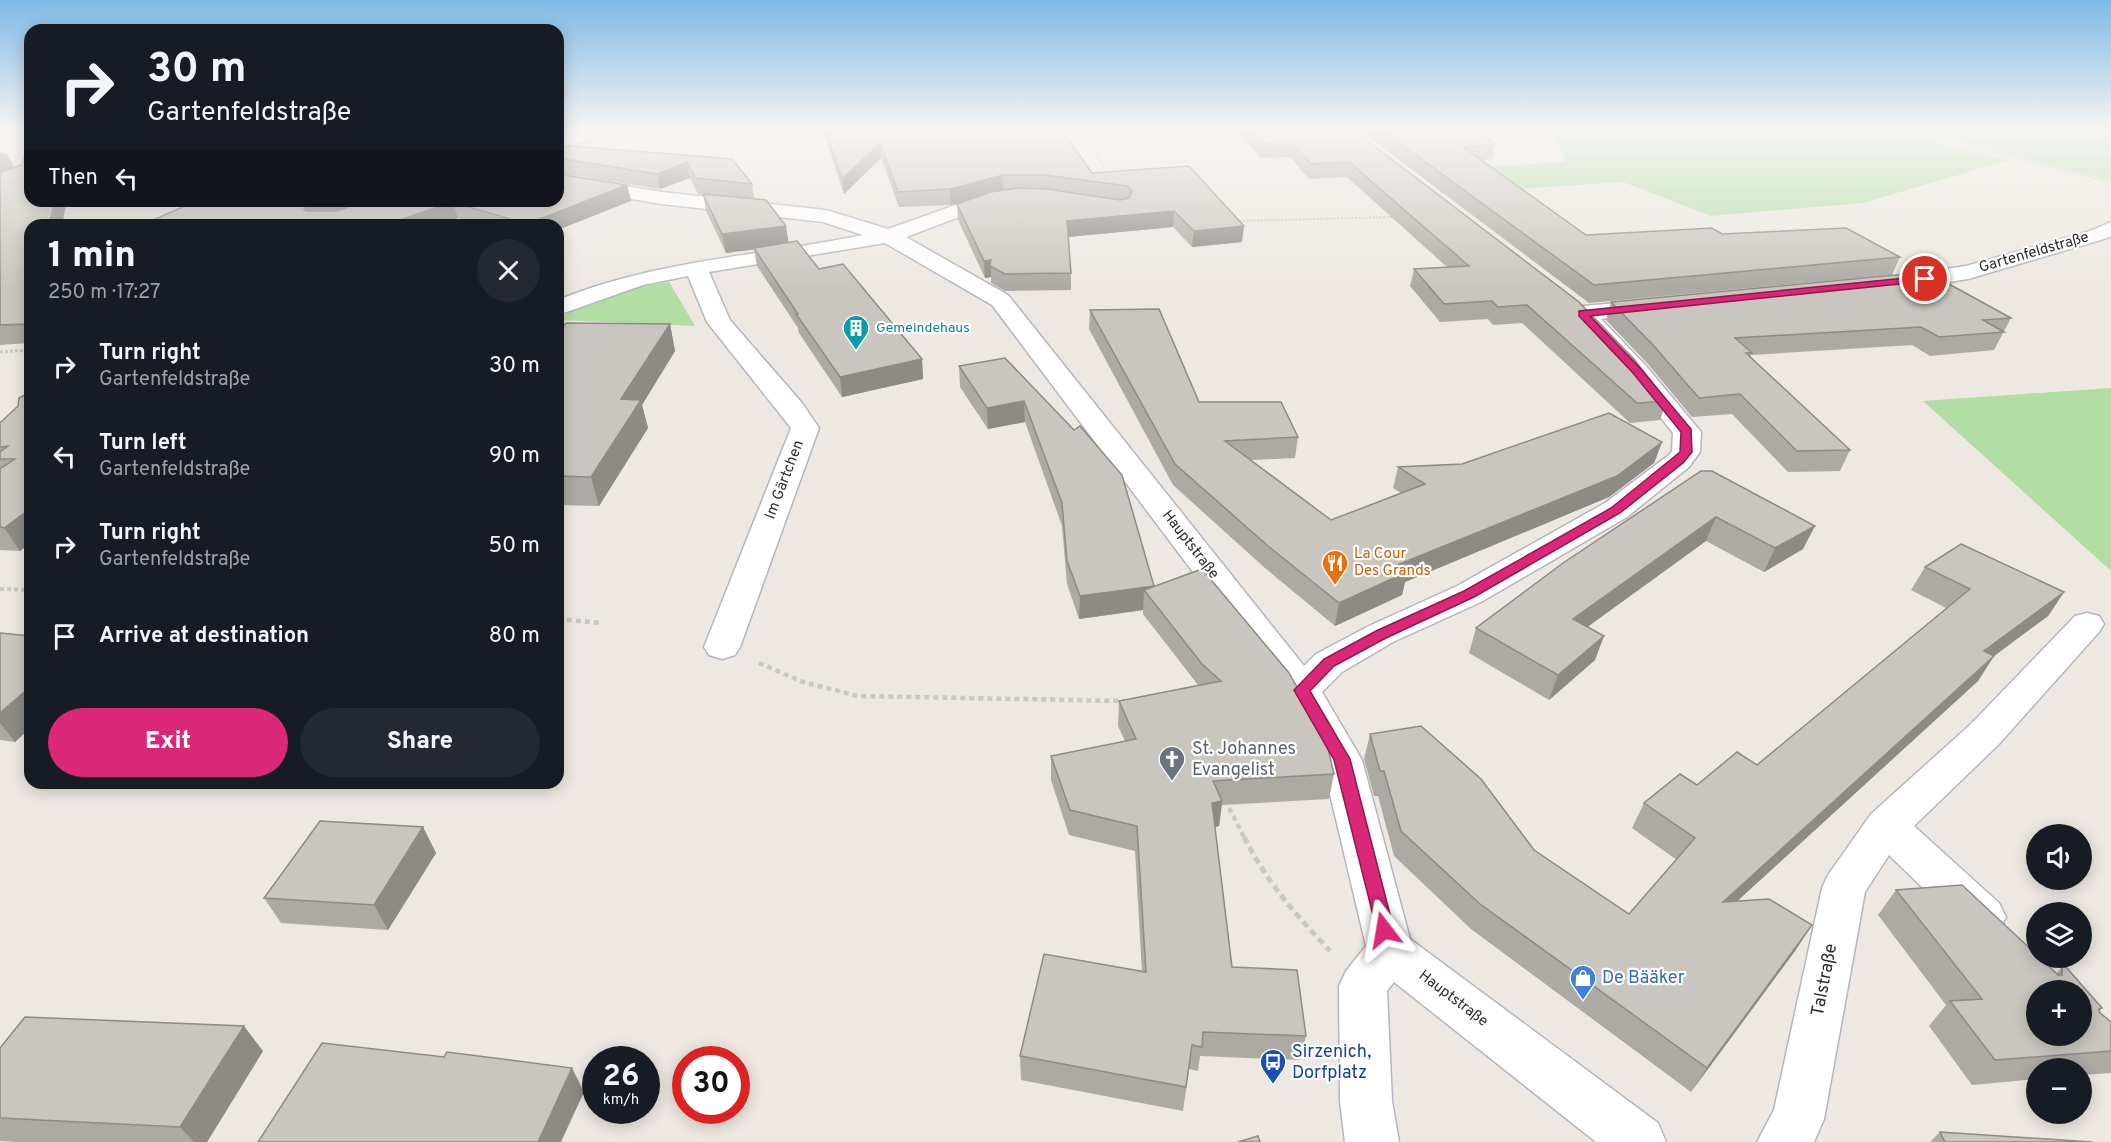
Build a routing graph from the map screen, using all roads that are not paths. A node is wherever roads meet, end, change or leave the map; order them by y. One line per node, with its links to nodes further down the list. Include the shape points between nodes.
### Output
1 (566, 182): 4 (street, Hauptstraße, via 662,198 826,216)
2 (1021, 196): 4 (street, via 994,200)
3 (2111, 228): 6 (street, Gartenfeldstraße, via 1968,272)
4 (888, 236): 5 (street); 11 (street, Hauptstraße, via 1000,300)
5 (696, 268): 8 (street, via 641,278); 10 (street, Im Gärtchen, via 719,322 804,428)
6 (1868, 286)
7 (1678, 304): 11 (street, via 1574,306 1637,371 1687,432 1686,452 1679,460 1616,510 1469,594 1381,634 1329,663)
8 (564, 305)
9 (2087, 624): 12 (street, Talstraße, via 1985,734)
10 (722, 647)
11 (1302, 690): 14 (street, Hauptstraße, via 1342,759)
12 (1886, 826): 13 (street); 17 (street, Talstraße, via 1844,888 1798,1119)
13 (2012, 943)
14 (1390, 951): 15 (street, via 1363,986 1366,1101); 16 (street, Hauptstraße)
15 (1372, 1142)
16 (1639, 1142)
17 (1784, 1142)

